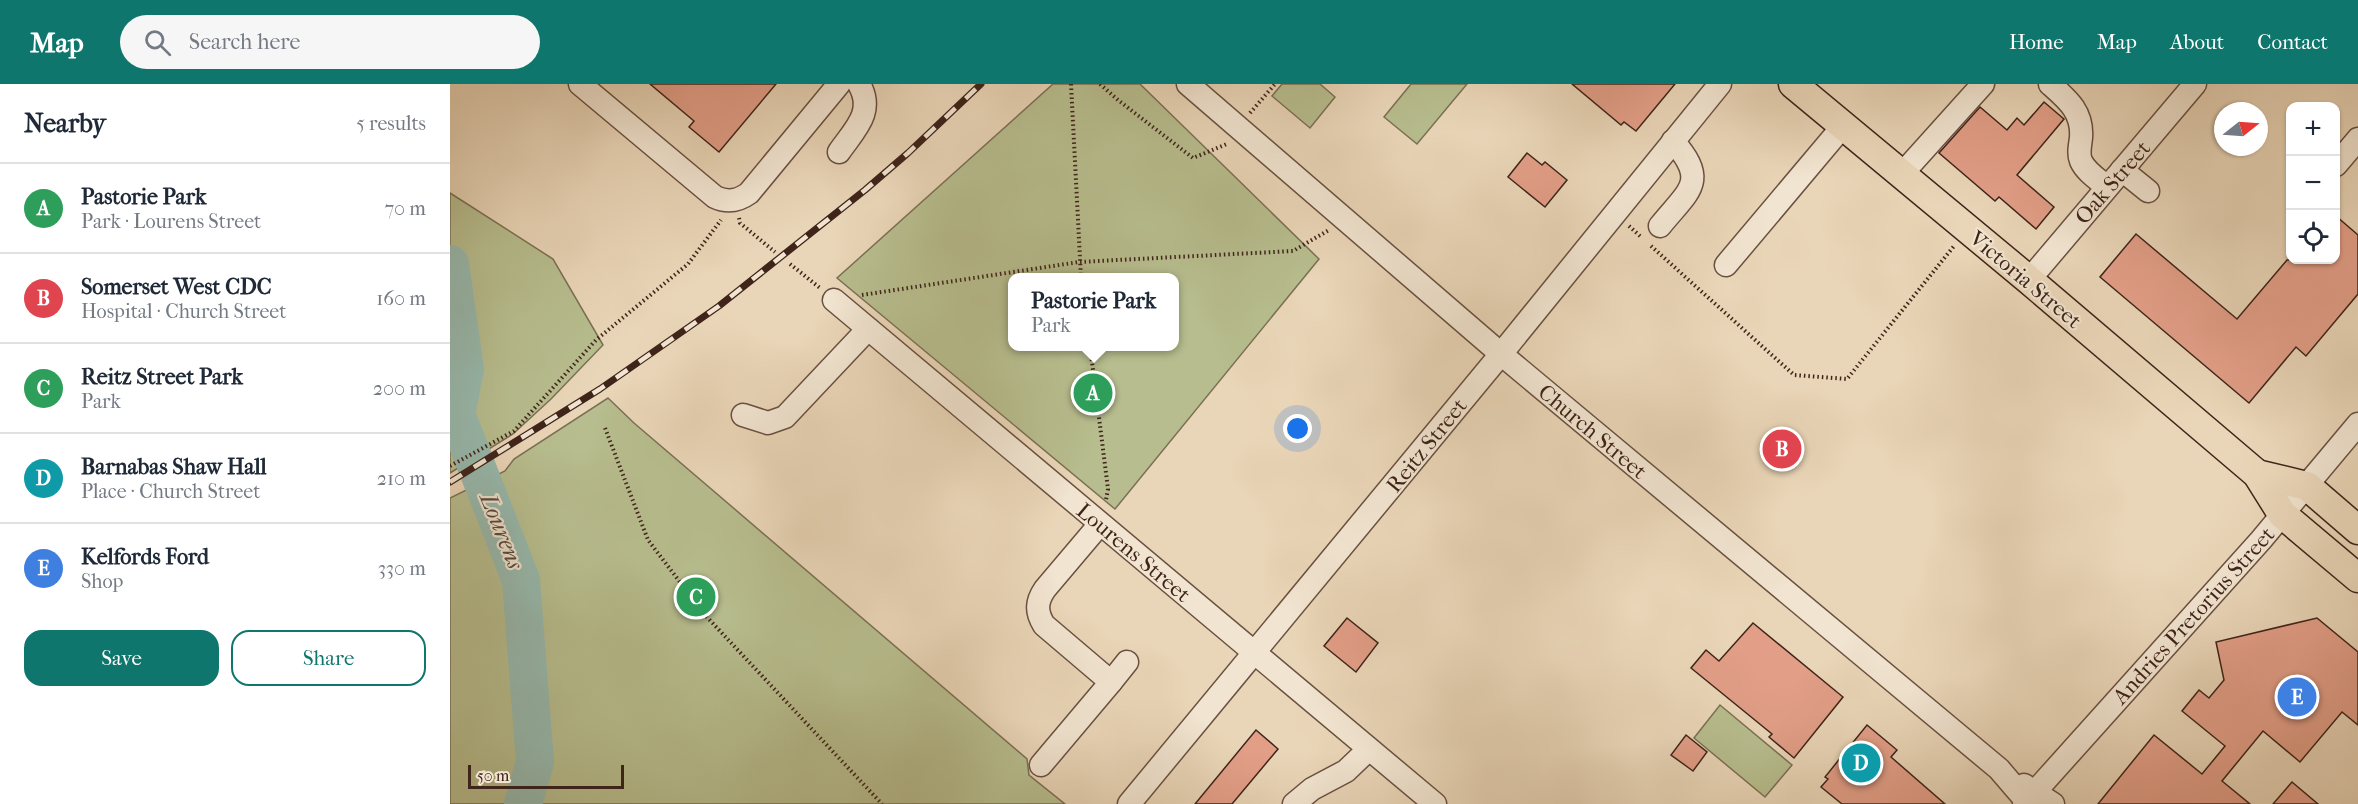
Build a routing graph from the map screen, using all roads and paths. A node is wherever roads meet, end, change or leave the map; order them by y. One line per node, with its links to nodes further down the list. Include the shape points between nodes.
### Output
1 (580, 84): 23 (street, via 715,197)
2 (838, 84): 23 (street, via 749,193)
3 (859, 84): 17 (street, via 867,101 865,111)
4 (1071, 84): 30 (path)
5 (1100, 84): 14 (path, via 1193,158)
6 (1188, 84): 14 (street, Church Street)
7 (1275, 84): 14 (path)
8 (1720, 84): 15 (street, Reitz Street)
9 (1793, 84): 13 (main road, Victoria Street)
10 (1983, 84): 20 (street)
11 (2050, 84): 21 (street, via 2078,112 2081,162)
12 (2195, 84): 19 (street, Oak Street, via 2171,125)
13 (1843, 126): 20 (main road, Victoria Street); 32 (street)
14 (1243, 131): 25 (street, Church Street)
15 (1673, 141): 24 (street, Reitz Street); 26 (street, via 1686,156 1694,176)
16 (2357, 142): 18 (street)
17 (839, 152)
18 (2340, 161)
19 (2122, 170): 21 (street, Oak Street); 22 (street)
20 (1901, 175): 27 (main road, Victoria Street)
21 (2108, 188): 37 (street, Oak Street)
22 (2148, 191)
23 (735, 200): 45 (path, via 688,264 596,340 514,431)
24 (1615, 213): 27 (path, via 1794,375 1847,379); 41 (street, Reitz Street)
25 (1346, 221): 30 (path, via 1293,251); 41 (street, Church Street)
26 (1660, 226)
27 (1968, 229): 37 (main road, Victoria Street)
28 (759, 239): 29 (path)
29 (775, 252)
30 (1079, 262): 34 (path); 35 (path)
31 (790, 264): 36 (path)
32 (1726, 265)
33 (1008, 273): 38 (path)
34 (1008, 273)
35 (1080, 273)
36 (805, 276)
37 (2029, 280): 46 (main road, Victoria Street)
38 (834, 300): 39 (street, Lourens Street)
39 (868, 329): 42 (street, via 784,417 768,423); 49 (street, Lourens Street)
40 (1091, 351): 49 (path, via 1108,489)
41 (1501, 354): 52 (street, Reitz Street); 57 (street, Church Street)
42 (743, 415)
43 (2358, 424): 47 (street, Andries Pretorius Street)
44 (606, 428): 58 (path, via 648,540 705,615)
45 (450, 466)
46 (2257, 474): 47 (main road, Victoria Street); 48 (main road, Victoria Street)
47 (2307, 486): 48 (street, Andries Pretorius Street); 50 (main road, Victoria Street)
48 (2282, 514): 51 (main road, Victoria Street); 57 (street, Andries Pretorius Street)
49 (1101, 524): 52 (street, Lourens Street); 54 (street, via 1045,590 1038,612 1044,625)
50 (2358, 530)
51 (2358, 578)
52 (1254, 653): 55 (street, Lourens Street); 59 (street, Reitz Street)
53 (1127, 663): 54 (street)
54 (1111, 682): 56 (street)
55 (1369, 749): 60 (street, via 1346,771 1312,789); 61 (street, Lourens Street)
56 (1041, 765)
57 (2034, 801)
58 (882, 804)
59 (1129, 804)
60 (1294, 804)
61 (1435, 804)

